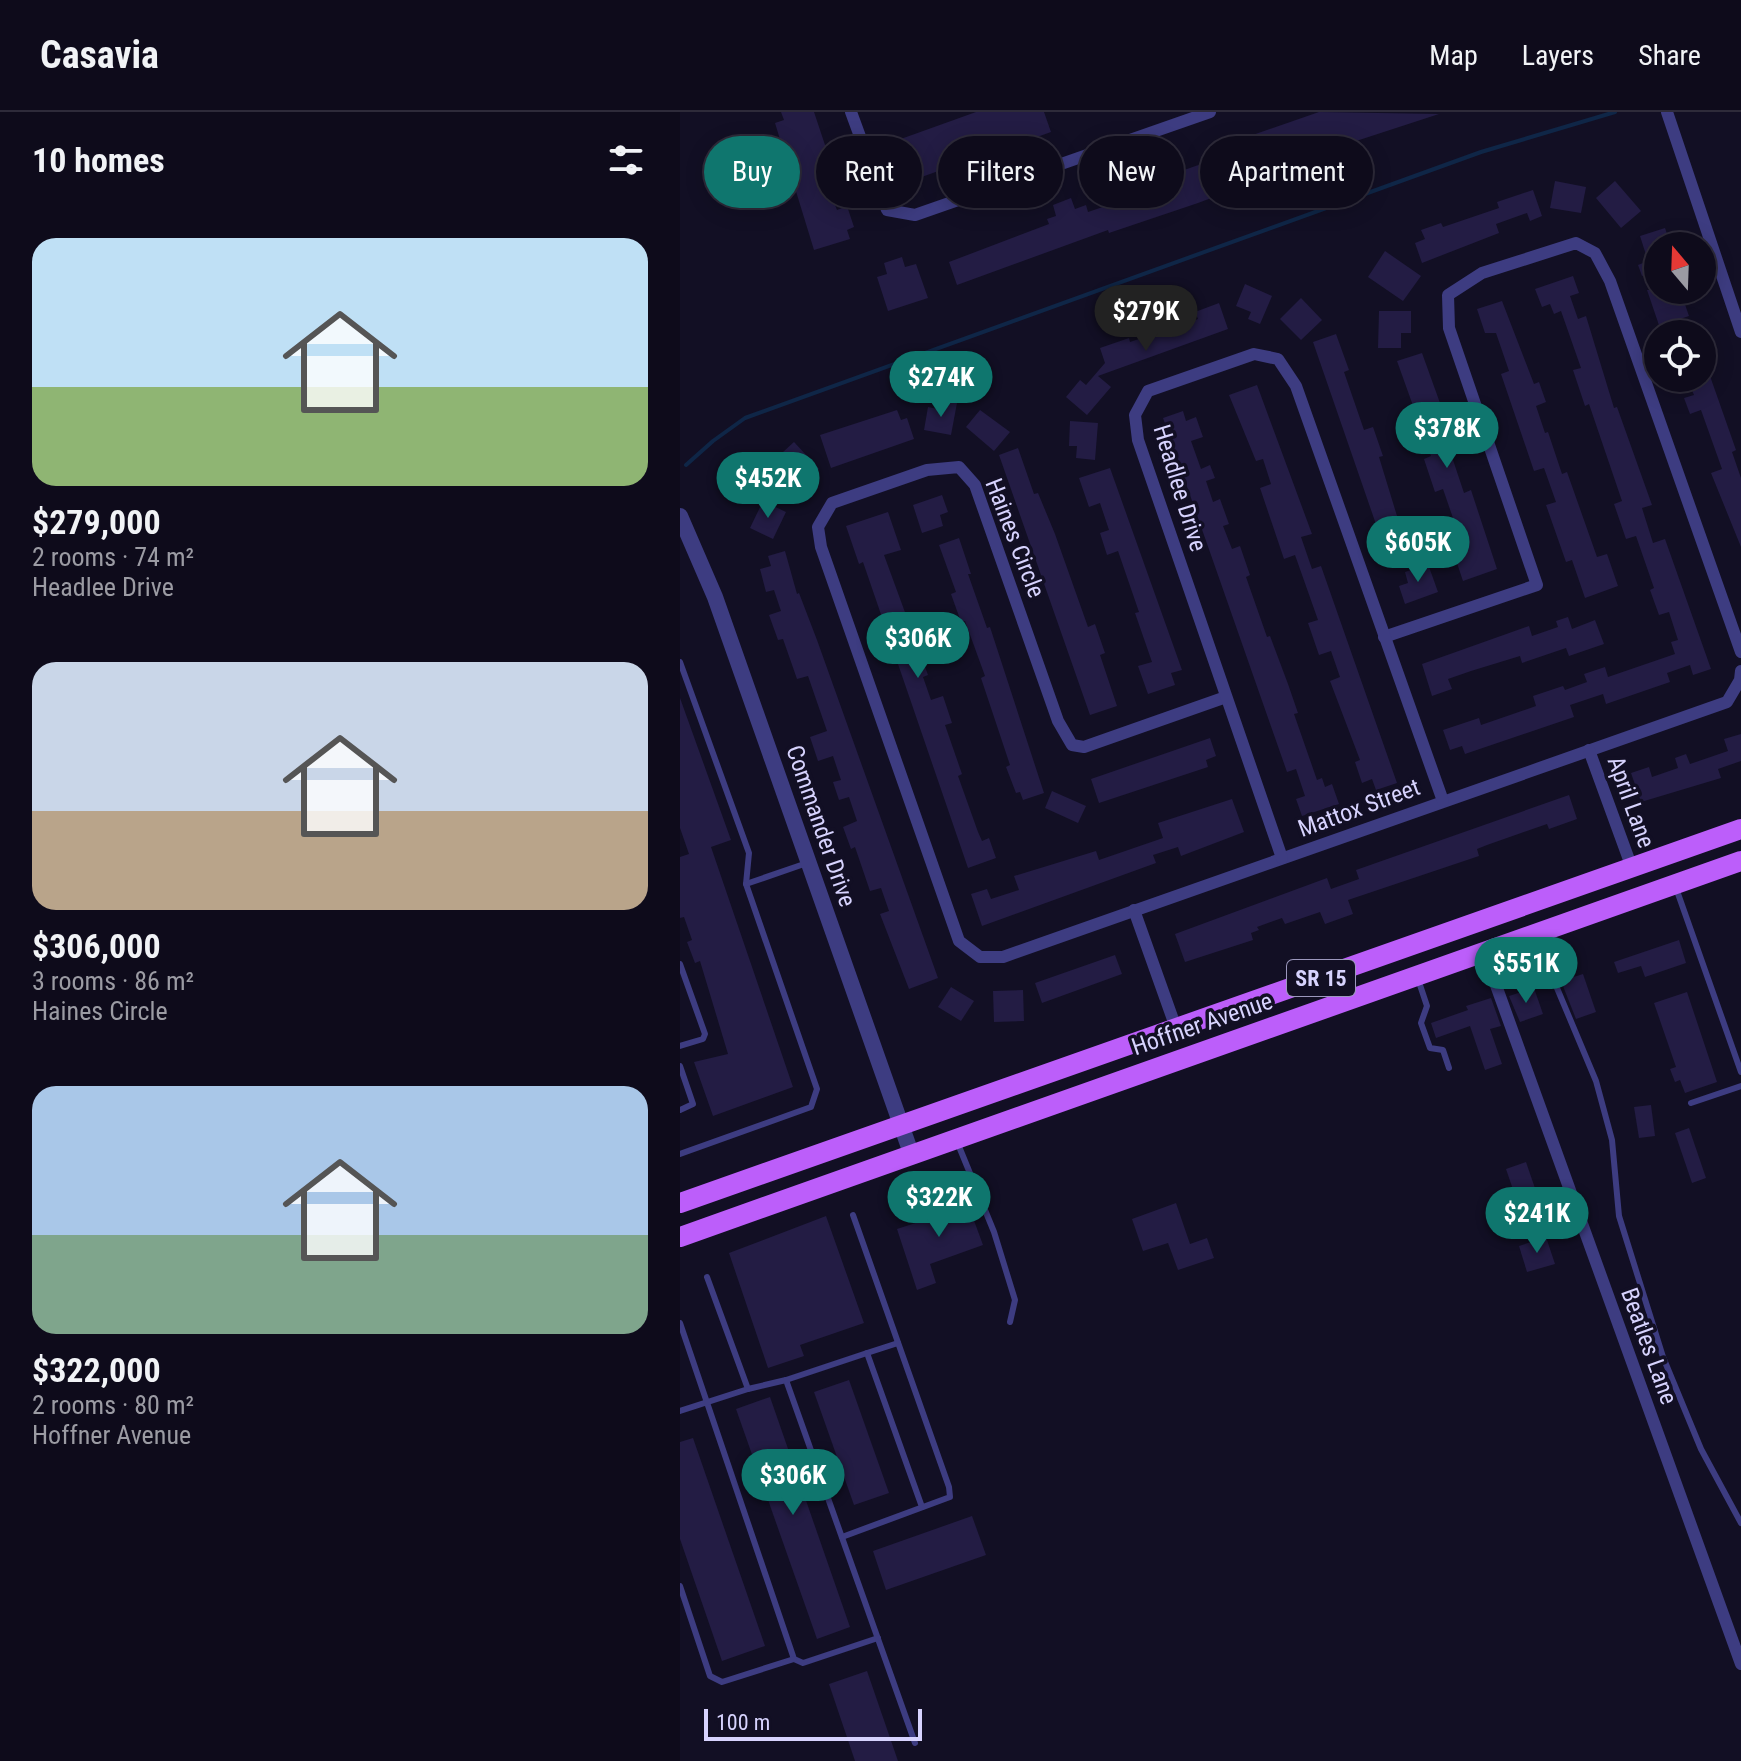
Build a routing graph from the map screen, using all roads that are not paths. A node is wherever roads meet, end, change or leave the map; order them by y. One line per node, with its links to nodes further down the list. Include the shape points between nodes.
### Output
1 (851, 112): 2 (street, via 887,210 915,215)
2 (1210, 112)
3 (1667, 112): 4 (street)
4 (1741, 332)
5 (680, 516): 18 (street, Commander Drive, via 715,597)
6 (1384, 637): 7 (street, via 1537,585 1449,328 1448,295 1482,273 1576,243 1595,253 1610,281); 11 (street, Headlee Drive, via 1296,386 1278,359 1254,354 1148,391 1135,415 1138,440); 13 (street, Headlee Drive)
7 (1741, 652)
8 (680, 662): 20 (lane, via 749,853)
9 (1741, 671): 10 (street)
10 (1740, 680): 12 (street, Mattox Street, via 1727,702)
11 (1226, 697): 16 (street, Headlee Drive); 25 (street, Haines Circle, via 1084,747 1072,745 1058,721 975,485 959,467 927,470 832,503 818,527 821,547 959,941)
12 (1589, 750): 13 (street, Mattox Street); 19 (street, April Lane)
13 (1443, 801): 16 (street, Mattox Street)
14 (1741, 829): 19 (main road, Hoffner Avenue / SR 15)
15 (1741, 841): 21 (main road, via 1688,864)
16 (1282, 858): 22 (street, Mattox Street)
17 (1741, 861): 21 (main road, Hoffner Avenue / SR 15)
18 (808, 862): 20 (lane); 36 (street, Commander Drive)
19 (1632, 868): 24 (main road, via 1608,898 1497,934); 28 (main road, Hoffner Avenue / SR 15)
20 (746, 884): 39 (lane, via 817,1089 811,1107)
21 (1675, 884): 23 (main road, Hoffner Avenue / SR 15); 32 (lane)
22 (1134, 910): 25 (street, Mattox Street, via 1003,957); 28 (street)
23 (1534, 935): 24 (main road, Hoffner Avenue / SR 15); 53 (lane, via 1596,1081 1612,1140 1619,1216 1663,1357 1701,1449)
24 (1484, 952): 27 (main road, Hoffner Avenue / SR 15); 58 (street, Beatles Lane)
25 (980, 957)
26 (680, 964): 29 (lane, via 705,1034)
27 (1417, 976): 31 (lane, via 1427,1006 1421,1023 1430,1048 1443,1050); 37 (main road, Hoffner Avenue / SR 15)
28 (1176, 1028): 36 (main road, Hoffner Avenue / SR 15)
29 (680, 1046)
30 (680, 1066): 35 (lane, via 693,1100)
31 (1449, 1068)
32 (1741, 1072)
33 (1741, 1086): 34 (lane)
34 (1691, 1103)
35 (680, 1110)
36 (900, 1125): 38 (street, Commander Drive); 40 (main road, Hoffner Avenue / SR 15)
37 (956, 1137): 38 (main road, Hoffner Avenue / SR 15); 44 (lane, via 1015,1300)
38 (911, 1153): 42 (main road, Hoffner Avenue / SR 15)
39 (680, 1154)
40 (680, 1203)
41 (853, 1215): 46 (lane)
42 (680, 1237)
43 (707, 1277): 49 (lane)
44 (1010, 1322)
45 (680, 1323): 50 (lane)
46 (898, 1343): 47 (lane); 52 (lane, via 949,1487 950,1497)
47 (867, 1353): 48 (lane); 52 (lane)
48 (786, 1380): 49 (lane); 54 (lane)
49 (748, 1389): 50 (lane)
50 (707, 1403): 51 (lane); 57 (lane)
51 (680, 1411)
52 (922, 1507): 54 (lane)
53 (1741, 1523)
54 (842, 1537): 56 (lane)
55 (680, 1586): 57 (lane, via 710,1676 722,1682)
56 (878, 1638): 57 (lane, via 803,1663); 59 (lane)
57 (794, 1659)
58 (1741, 1664)
59 (915, 1743)

